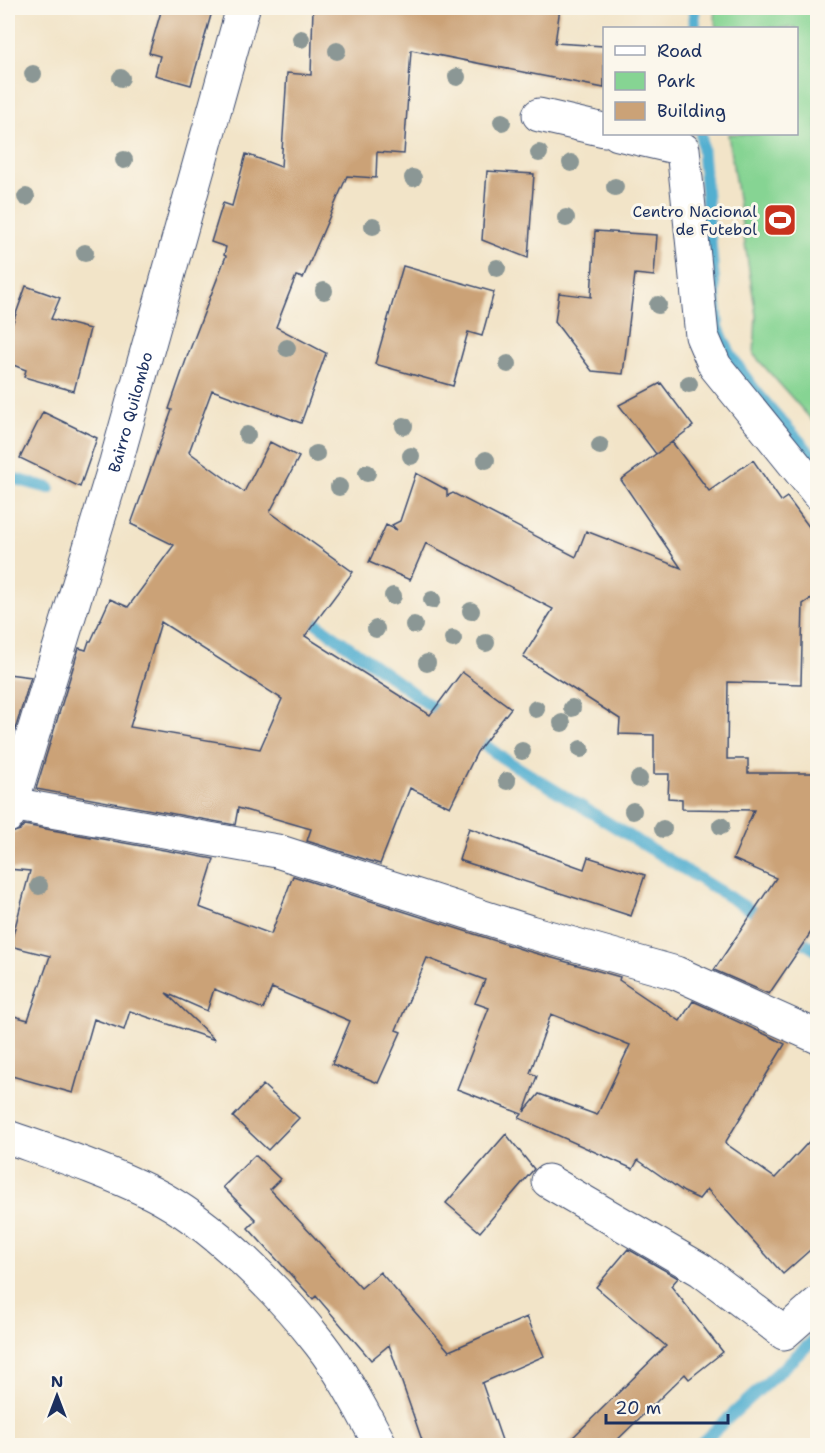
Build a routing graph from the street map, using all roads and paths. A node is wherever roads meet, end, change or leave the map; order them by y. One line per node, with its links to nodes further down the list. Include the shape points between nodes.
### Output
1 (243, 8): 6 (street, Bairro Quilombo, via 119,450)
2 (539, 115): 3 (street)
3 (603, 130)
4 (622, 135): 5 (street, via 683,149 702,336 715,366)
5 (818, 493)
6 (9, 810): 7 (street, via 277,851 530,932 676,973)
7 (818, 1037)
8 (8, 1137): 11 (street, via 105,1171 154,1194 207,1230 256,1272 320,1344)
9 (548, 1181): 10 (street, via 701,1270 784,1333)
10 (818, 1303)
11 (381, 1446)

